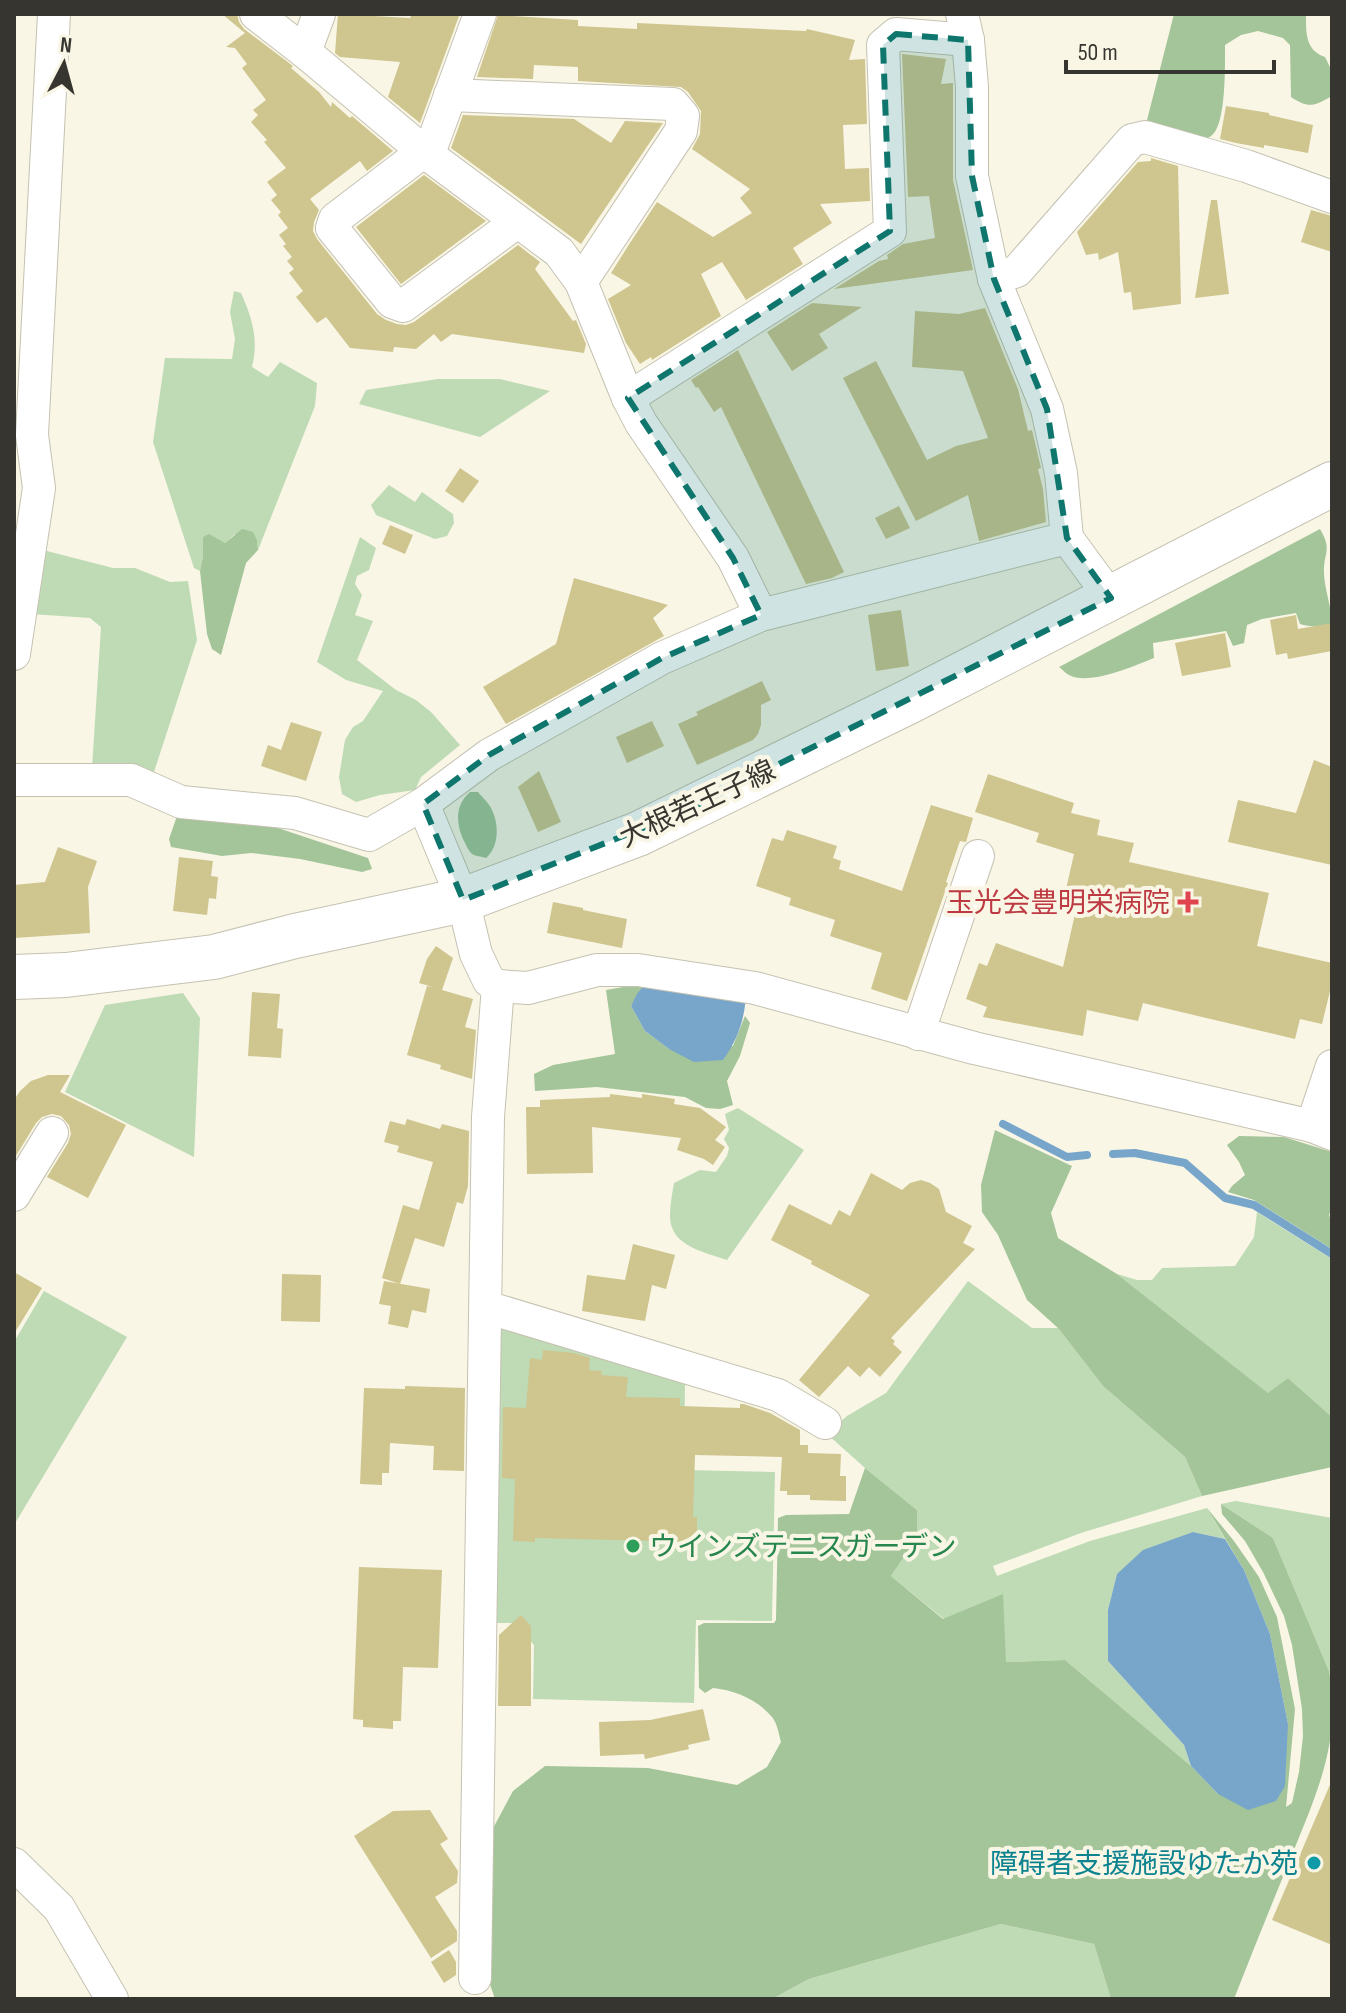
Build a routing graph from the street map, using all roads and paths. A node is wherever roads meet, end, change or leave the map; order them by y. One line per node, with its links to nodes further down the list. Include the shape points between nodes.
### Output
1 (54, 14): 18 (street, via 32,435 39,488)
2 (256, 14): 6 (street)
3 (319, 14): 6 (street)
4 (480, 14): 7 (street)
5 (965, 27): 11 (street, via 972,87 972,176); 13 (street, via 896,34 883,45 890,231)
6 (305, 52): 8 (street)
7 (450, 95): 8 (street, via 432,145); 12 (street, via 673,104 683,116 681,131)
8 (423, 151): 10 (street); 10 (street, via 335,219 332,228 392,302 403,306)
9 (1332, 197): 11 (street, via 1145,137 1132,140 1017,271)
10 (517, 222): 12 (street, via 559,252)
11 (994, 279): 15 (street, via 1047,409 1061,473)
12 (581, 282): 13 (street)
13 (628, 398): 17 (street, via 733,558)
14 (1332, 484): 16 (street, 大根若王子線)
15 (1067, 538): 16 (street); 17 (street)
16 (1111, 598): 22 (street, 大根若王子線, via 638,834)
17 (761, 615): 20 (street, via 648,666 489,755)
18 (14, 654)
19 (14, 780): 20 (street, via 131,780 181,802 295,813 369,835)
20 (423, 804): 22 (street)
21 (978, 856): 25 (street)
22 (463, 900): 23 (street, 大根若王子線, via 214,957); 24 (street, via 476,954 489,981)
23 (14, 977)
24 (498, 986): 25 (street, via 528,988 597,970 638,970 755,988); 30 (street, via 488,1117)
25 (918, 1034): 27 (street)
26 (1332, 1066): 27 (street)
27 (1322, 1130)
28 (52, 1133): 29 (street)
29 (14, 1195)
30 (486, 1307): 31 (street, via 778,1395); 33 (street)
31 (825, 1423)
32 (14, 1864): 34 (street, via 59,1908)
33 (475, 1978)
34 (112, 1999)

